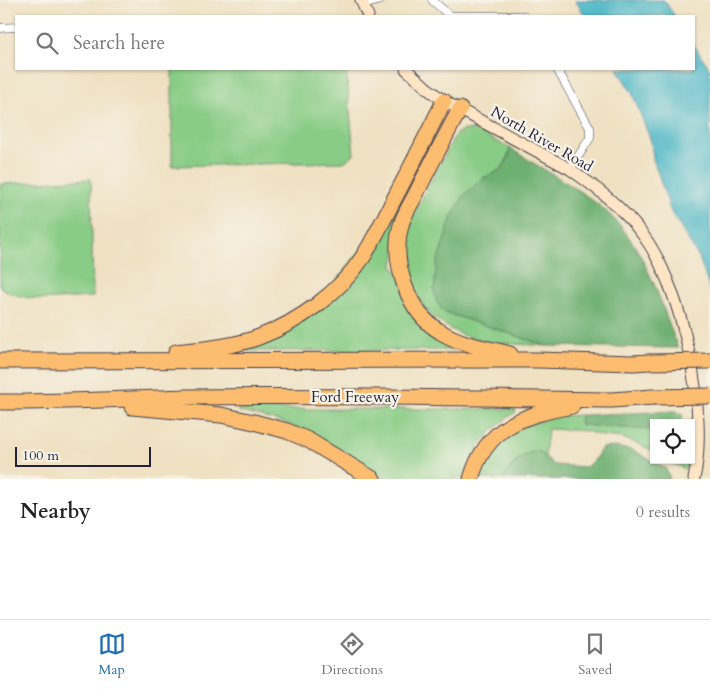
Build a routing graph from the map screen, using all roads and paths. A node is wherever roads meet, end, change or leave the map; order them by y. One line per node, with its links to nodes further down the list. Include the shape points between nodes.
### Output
1 (381, 0): 3 (street)
2 (432, 0): 5 (street)
3 (362, 2): 4 (street)
4 (368, 15)
5 (449, 15)
6 (0, 28): 7 (street)
7 (15, 28)
8 (407, 70): 10 (street, North River Road)
9 (557, 70): 12 (street, via 591,134)
10 (444, 100): 11 (street, North River Road); 15 (highway, via 362,258 320,302 284,326 258,338 218,348)
11 (460, 109): 12 (street, North River Road); 13 (highway, via 402,223 399,260 405,287 421,313 440,332 469,344)
12 (570, 169): 23 (street, North River Road, via 623,211 656,255 669,282 693,373 698,409 698,453)
13 (538, 360): 15 (highway); 16 (highway, bridge)
14 (0, 361): 15 (highway)
15 (97, 361)
16 (710, 361)
17 (710, 396): 18 (highway, Ford Freeway, bridge)
18 (612, 400): 20 (highway, Ford Freeway, via 185,397); 22 (highway, via 540,412 519,419 491,441)
19 (0, 402): 20 (highway, Ford Freeway)
20 (68, 402): 21 (highway, via 221,415 254,422 308,440)
21 (373, 479)
22 (471, 479)
23 (694, 479)

